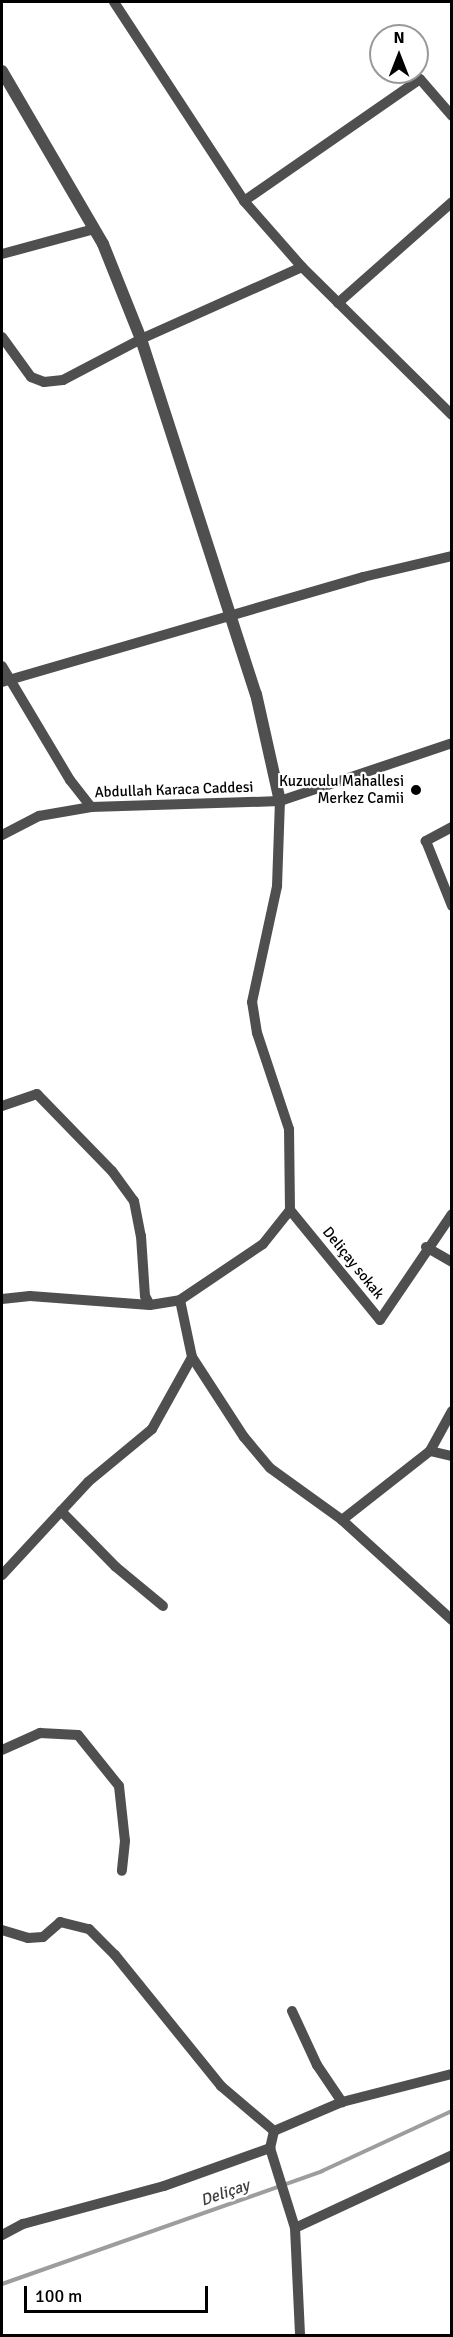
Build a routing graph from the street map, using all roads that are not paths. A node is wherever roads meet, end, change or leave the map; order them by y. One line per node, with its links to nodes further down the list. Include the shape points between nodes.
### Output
1 (114, 2): 4 (street)
2 (2, 71): 6 (street)
3 (452, 116): 4 (street, via 420,79)
4 (244, 201): 8 (street)
5 (452, 202): 9 (street)
6 (94, 229): 7 (street); 11 (street)
7 (2, 254)
8 (302, 267): 9 (street); 11 (street)
9 (338, 303): 12 (street)
10 (2, 337): 11 (street, via 31,376 44,382 63,380)
11 (141, 339): 14 (street)
12 (452, 416)
13 (452, 556): 14 (street)
14 (231, 616): 16 (street); 18 (street, via 256,694)
15 (2, 666): 16 (street)
16 (7, 680): 19 (street)
17 (452, 743): 18 (street, Abdullah Karaca Caddesi)
18 (280, 801): 19 (street, Abdullah Karaca Caddesi); 24 (street, via 277,886 252,1002 257,1034 289,1129)
19 (91, 807): 21 (street, Abdullah Karaca Caddesi, via 39,816)
20 (452, 827): 22 (street, via 426,841)
21 (2, 835)
22 (452, 906)
23 (2, 1106): 30 (street, via 37,1094 112,1171 134,1201 144,1257 145,1296)
24 (290, 1210): 26 (street, Deliçay sokak, via 380,1320); 29 (street, via 263,1244)
25 (452, 1214): 26 (street, Deliçay sokak)
26 (426, 1247): 27 (street)
27 (452, 1262)
28 (2, 1299): 30 (street, via 30,1296)
29 (180, 1300): 30 (street); 31 (street)
30 (150, 1305)
31 (192, 1357): 35 (street, via 152,1429 88,1482); 36 (street, via 244,1437 270,1468)
32 (452, 1411): 33 (street)
33 (430, 1451): 34 (street); 36 (street)
34 (452, 1456)
35 (61, 1511): 37 (street); 38 (street, via 116,1567)
36 (342, 1520): 39 (street)
37 (2, 1575)
38 (163, 1606)
39 (452, 1620)
40 (2, 1750): 41 (street, via 40,1733 78,1735 119,1786 125,1841)
41 (122, 1871)
42 (2, 1930): 46 (street, via 28,1938 43,1937 60,1922 89,1929 115,1955 222,2086)
43 (292, 2011): 45 (street, via 317,2065)
44 (452, 2074): 45 (street)
45 (342, 2102): 46 (street)
46 (274, 2131): 47 (street)
47 (270, 2148): 49 (street); 50 (street, via 164,2186 23,2224)
48 (452, 2155): 49 (street)
49 (294, 2228): 51 (street)
50 (2, 2235)
51 (300, 2336)

